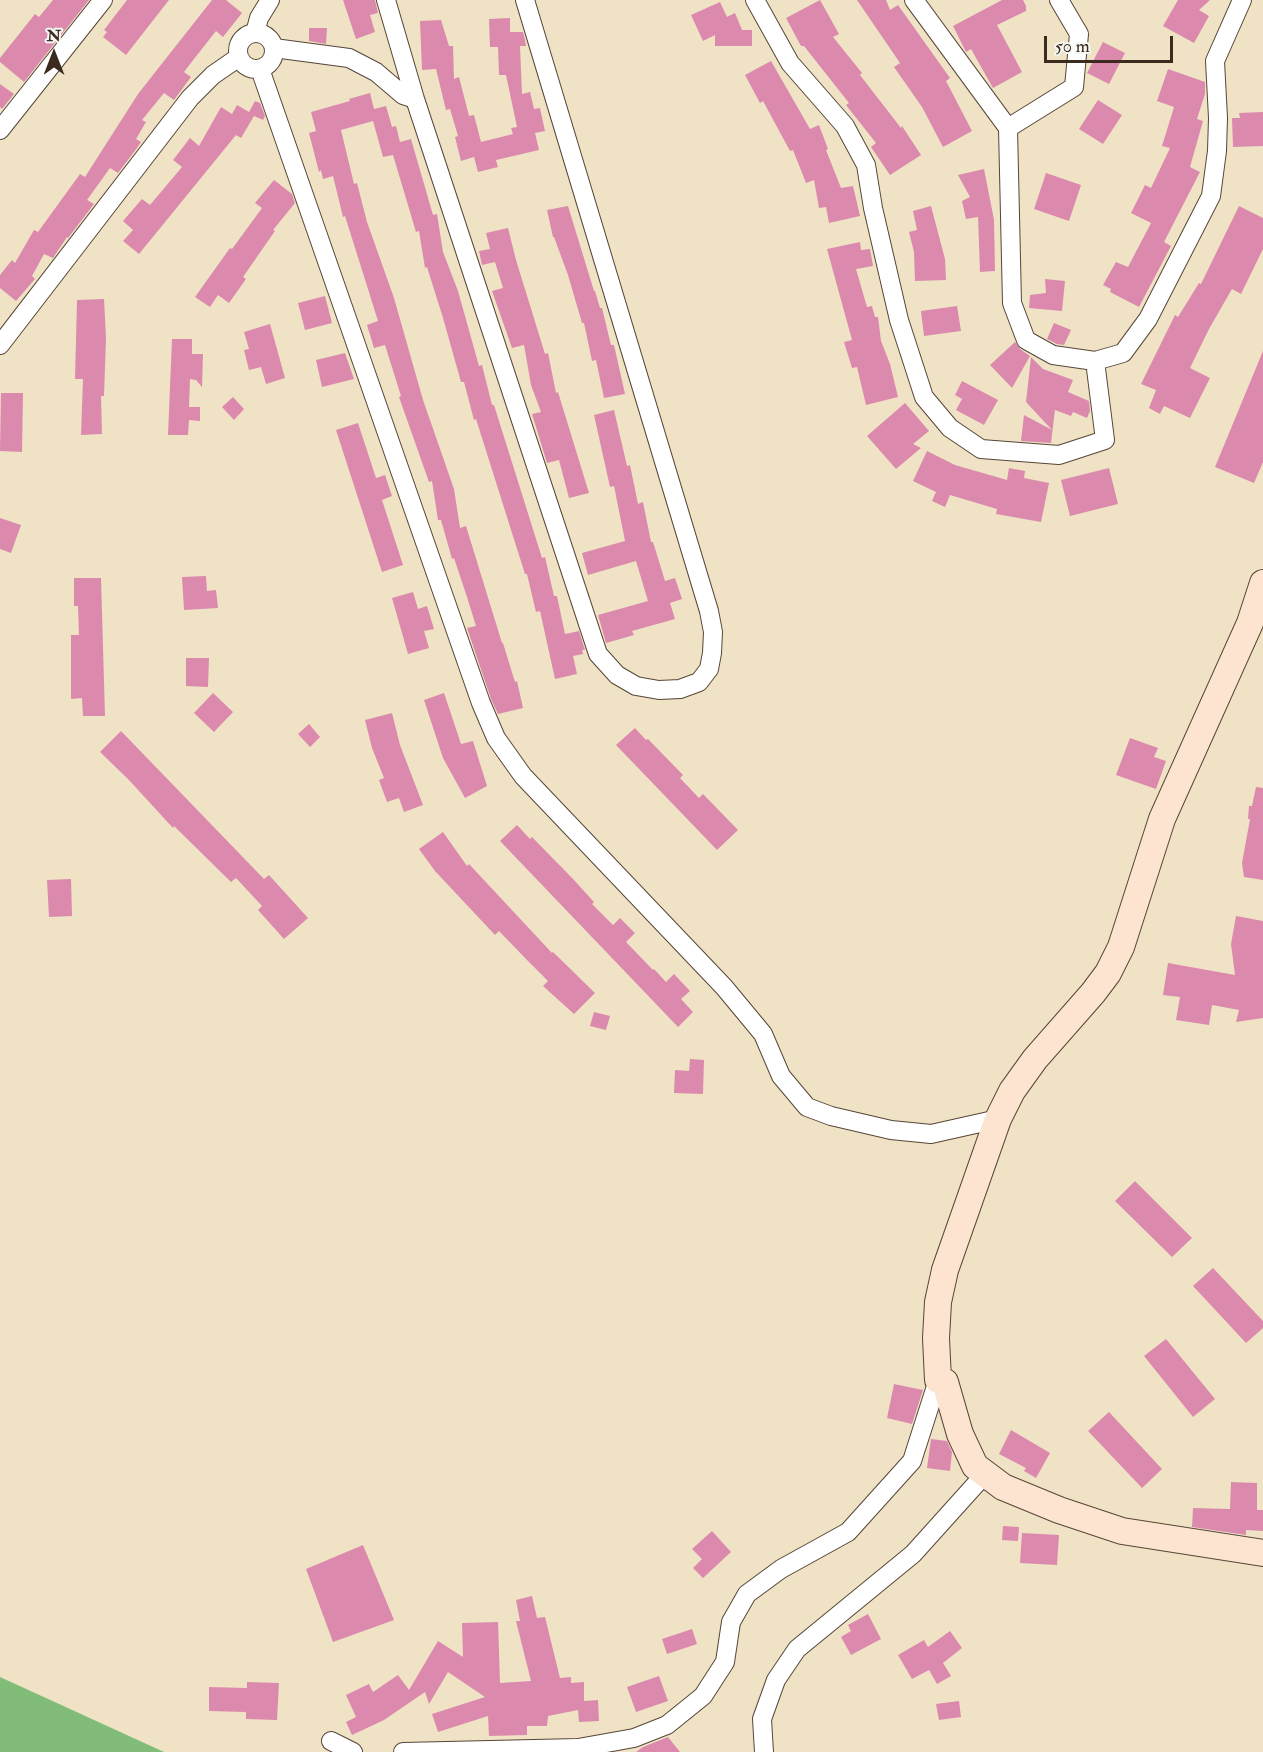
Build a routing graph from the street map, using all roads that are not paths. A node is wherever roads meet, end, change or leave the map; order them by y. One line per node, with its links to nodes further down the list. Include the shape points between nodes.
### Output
1 (103, 0): 15 (street)
2 (270, 0): 9 (street)
3 (386, 0): 13 (street)
4 (525, 0): 13 (street, via 709,610 712,653 709,669 699,682 680,689 636,686 617,675 598,654)
5 (754, 0): 17 (street, via 790,63 845,126 866,165 899,320 924,397 950,428 981,449 1059,455 1105,440)
6 (914, 0): 14 (street)
7 (1059, 0): 14 (street, via 1079,34 1074,87)
8 (1242, 0): 17 (street, via 1215,61 1217,129 1211,196 1148,319 1123,353)
9 (255, 33): 10 (street, via 270,38); 11 (street, via 241,41)
10 (274, 48): 12 (street, via 270,63); 13 (street, via 349,58)
11 (239, 57): 12 (street, via 245,65); 16 (street, via 190,98)
12 (260, 69): 19 (street, via 496,738 523,776 724,987 763,1034 781,1076 807,1107 891,1130 931,1134)
13 (415, 99)
14 (1008, 128): 17 (street, via 1012,303 1026,340 1053,355)
15 (0, 130)
16 (0, 345)
17 (1095, 361)
18 (1263, 583): 19 (main road, via 1250,623 1162,819 1122,948 1093,993 1035,1059)
19 (998, 1119): 20 (main road, via 945,1270 938,1302)
20 (938, 1380): 21 (main road, via 945,1382 960,1434 975,1466); 25 (street, via 912,1461 848,1532 781,1569 747,1594 731,1622 725,1662 703,1696 667,1725 634,1738 578,1748)
21 (985, 1474): 22 (main road, via 1003,1488 1122,1530); 26 (street, via 913,1554 797,1649 776,1680 762,1719)
22 (1263, 1553)
23 (331, 1741): 24 (street)
24 (353, 1752)
25 (403, 1752)
26 (764, 1752)

